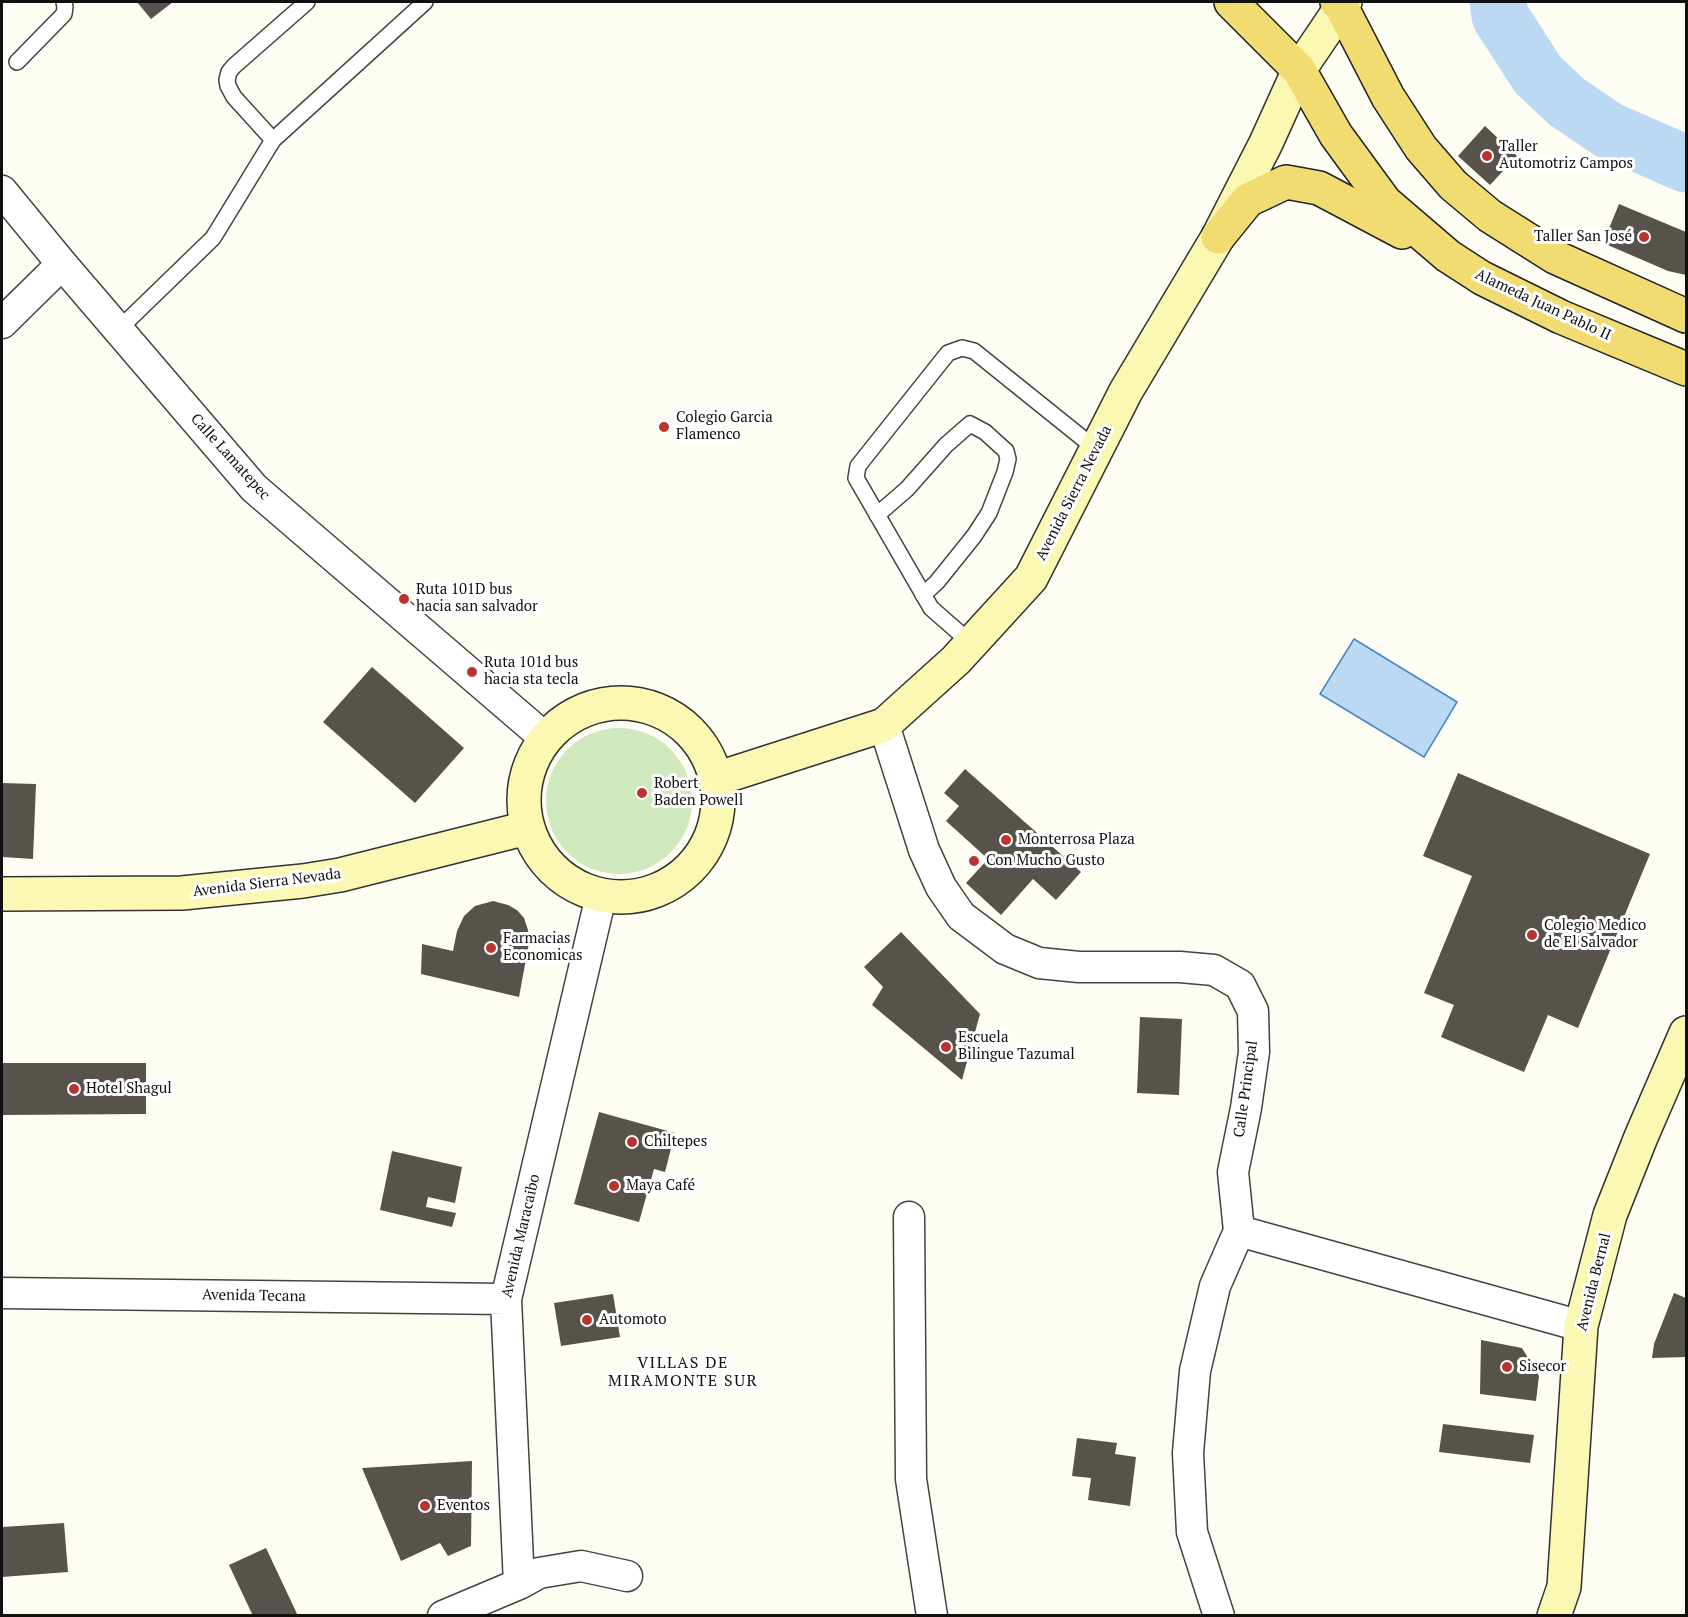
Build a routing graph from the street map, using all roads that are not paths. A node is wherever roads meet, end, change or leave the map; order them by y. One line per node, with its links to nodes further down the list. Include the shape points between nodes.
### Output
1 (64, 2): 6 (lane, via 64,14)
2 (307, 2): 8 (lane, via 229,72 228,86 234,97)
3 (425, 2): 8 (lane)
4 (1231, 2): 7 (main road, Alameda Juan Pablo II)
5 (1341, 3): 7 (street, Avenida Sierra Nevada); 13 (main road, via 1388,97 1421,148 1453,185 1490,216 1555,257)
6 (17, 62)
7 (1299, 70): 10 (street, Avenida Sierra Nevada); 11 (main road, Alameda Juan Pablo II, via 1336,135 1385,202)
8 (273, 140): 15 (lane, via 213,238)
9 (2, 191): 12 (street, Calle Lamatepec)
10 (1218, 237): 11 (main road, via 1248,200 1286,182 1319,188); 17 (street, Avenida Sierra Nevada)
11 (1448, 256): 16 (main road, Alameda Juan Pablo II, via 1482,278 1561,316)
12 (62, 264): 14 (street); 15 (street, Calle Lamatepec)
13 (1678, 309)
14 (2, 323)
15 (118, 330): 22 (street, Calle Lamatepec, via 254,488)
16 (1686, 369)
17 (1096, 449): 18 (lane, via 974,351 955,349 858,466 856,478); 20 (street, Avenida Sierra Nevada, via 1031,578)
18 (877, 515): 19 (lane); 19 (lane, via 970,424 1006,451 1005,472 989,513 967,546)
19 (923, 595): 20 (lane, via 931,608)
20 (972, 644): 21 (street, Avenida Sierra Nevada)
21 (884, 725): 23 (street, Avenida Sierra Nevada); 29 (street, Calle Principal, via 924,850 941,887 961,916 1005,949 1039,963 1214,970 1240,985 1253,1011 1254,1052 1233,1172)
22 (545, 738): 23 (street, via 565,720 589,708 616,703 643,705 669,716 690,732 706,754); 24 (street, via 532,758 525,780)
23 (716, 779): 26 (street, via 718,807 713,834 700,858 680,878 656,891 629,897)
24 (527, 828): 25 (street, Avenida Sierra Nevada, via 303,881 182,893); 26 (street, via 535,847 563,879)
25 (2, 894)
26 (601, 896): 31 (street, Avenida Maracaibo)
27 (1686, 1033): 32 (street, Avenida Bernal, via 1610,1215)
28 (909, 1217): 37 (street, via 911,1479)
29 (1239, 1231): 32 (street); 38 (street, Calle Principal, via 1215,1286 1197,1360 1188,1453 1192,1532)
30 (2, 1293): 31 (street, Avenida Tecana)
31 (506, 1299): 34 (street, Avenida Maracaibo)
32 (1581, 1326): 35 (street, Avenida Bernal)
33 (627, 1576): 34 (street, via 581,1566 539,1573)
34 (519, 1584): 36 (street)
35 (1561, 1606)
36 (443, 1616)
37 (932, 1616)
38 (1219, 1616)

